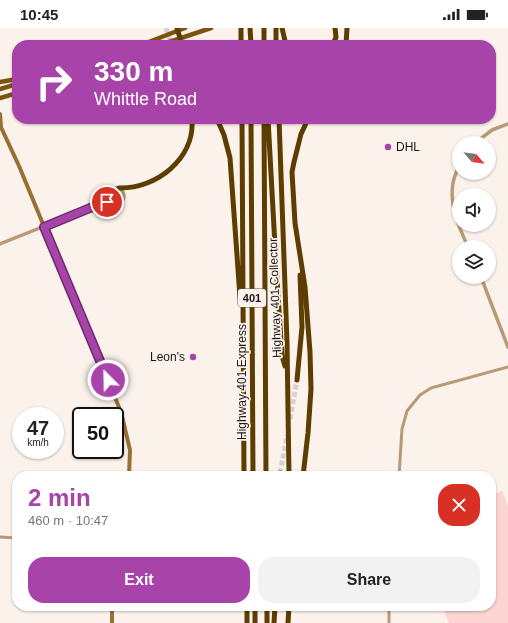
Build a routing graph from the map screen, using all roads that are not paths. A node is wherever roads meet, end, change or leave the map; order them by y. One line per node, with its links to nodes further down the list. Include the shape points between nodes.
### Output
1 (185, 28): 11 (main road)
2 (211, 28): 12 (main road)
3 (238, 28): 15 (highway)
4 (241, 28): 16 (highway)
5 (250, 28): 17 (highway)
6 (264, 28): 18 (highway)
7 (276, 28): 19 (highway)
8 (282, 28): 20 (highway)
9 (335, 28): 21 (highway)
10 (347, 28): 22 (highway)
11 (177, 29): 12 (highway); 13 (main road)
12 (180, 38): 14 (main road)
13 (152, 40)
14 (174, 40)
15 (240, 40)
16 (241, 40)
17 (251, 40)
18 (264, 40)
19 (276, 40)
20 (285, 40)
21 (335, 40)
22 (346, 40)
23 (12, 80): 24 (main road)
24 (0, 82)
25 (12, 85): 26 (main road)
26 (0, 89)
27 (12, 94): 28 (main road)
28 (0, 98)
29 (0, 114): 39 (main road)
30 (192, 124): 42 (highway, via 189,142 172,168 140,186)
31 (219, 124): 51 (highway, via 226,141 231,170)
32 (242, 124): 51 (highway, 401)
33 (251, 124): 58 (highway, Highway 401 Express / 401)
34 (264, 124): 59 (highway, Highway 401 Express / 401)
35 (268, 124): 54 (highway, via 282,356)
36 (278, 124): 54 (highway, Highway 401 Collector)
37 (306, 124): 49 (highway, via 292,172)
38 (508, 124): 40 (street)
39 (1, 126): 46 (main road)
40 (484, 136)
41 (454, 180): 47 (street, via 452,199 455,217)
42 (119, 188): 43 (street, via 113,188); 44 (street, via 124,193 124,199 120,204)
43 (108, 194): 44 (street, via 108,200); 45 (street)
44 (113, 204): 45 (street, via 107,202)
45 (90, 208): 46 (street)
46 (44, 227): 48 (street); 56 (main road, via 121,412 130,450)
47 (465, 240)
48 (0, 244)
49 (299, 254): 55 (highway, via 302,327); 61 (highway, via 305,287 310,352 308,426)
50 (484, 284): 52 (street)
51 (242, 335): 57 (highway, 401)
52 (508, 347)
53 (508, 367): 62 (street, via 431,388 420,395 407,411 402,429)
54 (287, 373): 60 (highway, Highway 401 Collector)
55 (296, 380)
56 (129, 471)
57 (244, 471)
58 (253, 471)
59 (266, 471)
60 (289, 471)
61 (303, 471)
62 (399, 471)
63 (0, 537): 64 (street)
64 (12, 538)
65 (112, 611): 73 (main road)
66 (245, 611): 74 (highway)
67 (246, 611): 75 (highway)
68 (255, 611): 76 (highway)
69 (267, 611): 77 (highway)
70 (275, 611): 78 (highway)
71 (289, 611): 79 (highway)
72 (389, 611): 80 (street)
73 (112, 623)
74 (244, 623)
75 (247, 623)
76 (255, 623)
77 (267, 623)
78 (274, 623)
79 (288, 623)
80 (389, 623)

